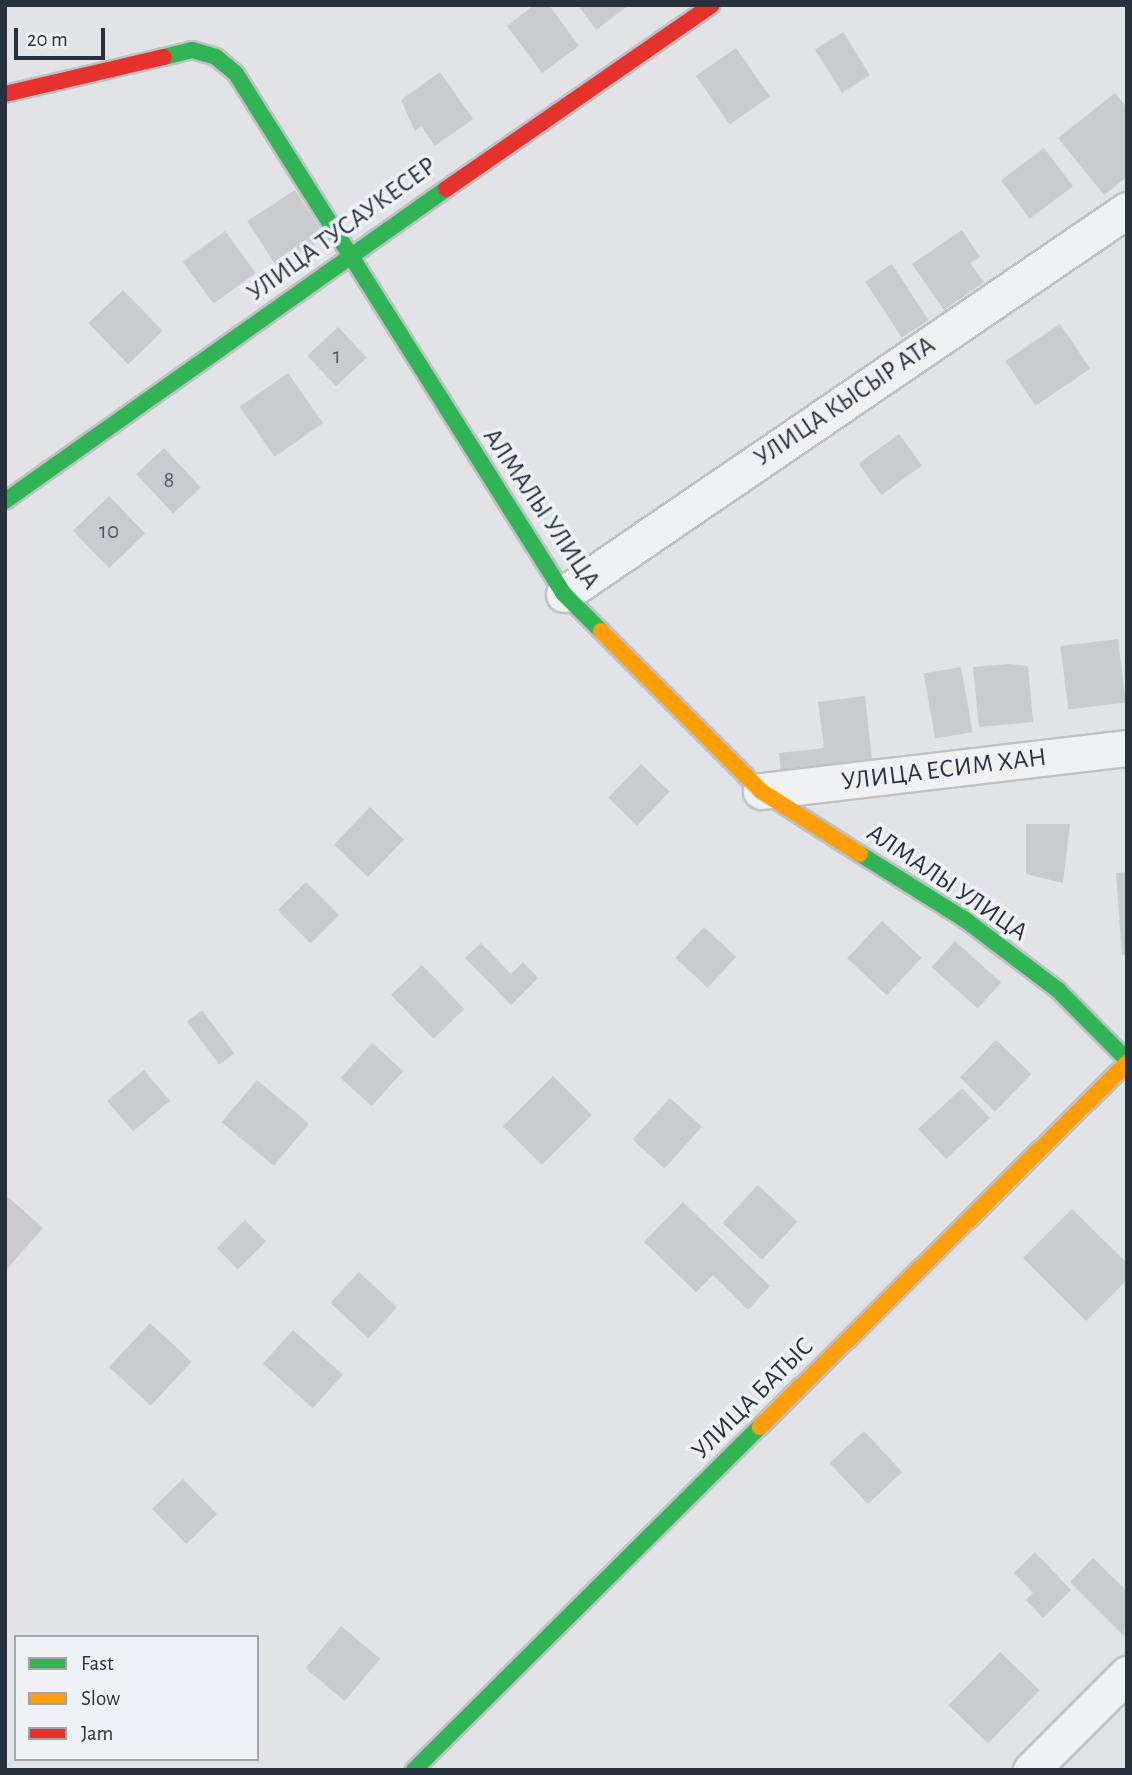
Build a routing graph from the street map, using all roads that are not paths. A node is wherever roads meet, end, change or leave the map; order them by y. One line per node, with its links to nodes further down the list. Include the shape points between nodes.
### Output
1 (712, 5): 4 (street, УЛИЦА ТУСАУКЕСЕР)
2 (5, 94): 4 (street, АЛМАЛЫ УЛИЦА, via 192,50 216,57 236,74)
3 (1127, 210): 6 (street, УЛИЦА КЫСЫР АТА)
4 (347, 259): 5 (street, УЛИЦА ТУСАУКЕСЕР, via 129,408); 6 (street, АЛМАЛЫ УЛИЦА)
5 (5, 502)
6 (564, 594): 8 (street, АЛМАЛЫ УЛИЦА)
7 (1127, 748): 8 (street, УЛИЦА ЕСИМ ХАН)
8 (761, 792): 9 (street, АЛМАЛЫ УЛИЦА, via 964,919 1058,990)
9 (1127, 1062): 11 (street, УЛИЦА БАТЫС)
10 (1127, 1674): 12 (street)
11 (414, 1770)
12 (1031, 1770)

